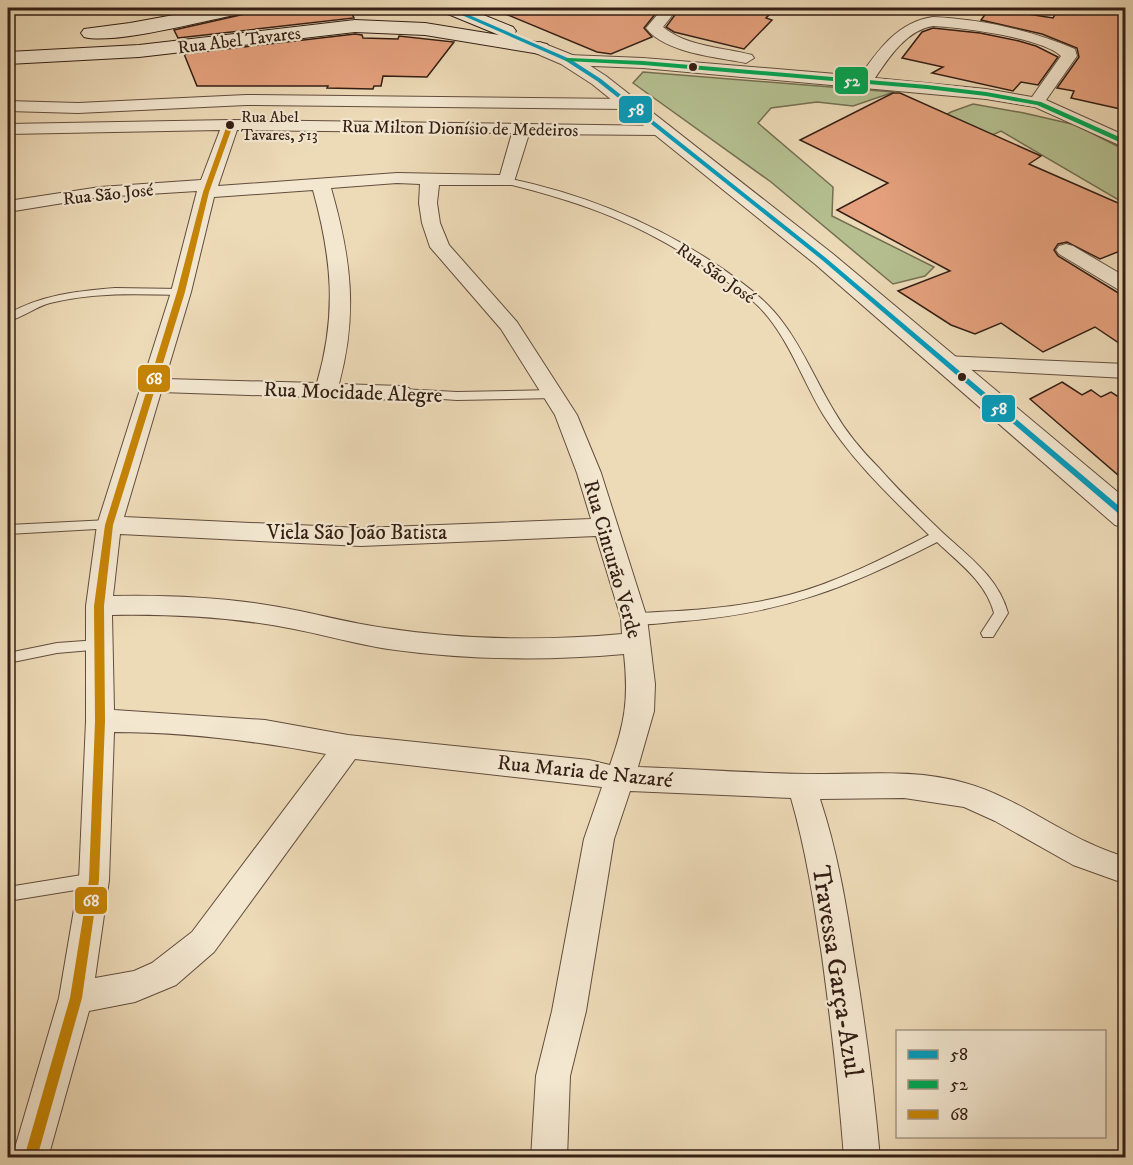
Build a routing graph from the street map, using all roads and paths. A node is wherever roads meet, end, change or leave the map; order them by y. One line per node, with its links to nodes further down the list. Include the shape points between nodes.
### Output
1 (240, 8): 4 (main road, Rua Abel Tavares)
2 (671, 8): 13 (street, via 654,28 660,35)
3 (456, 9): 8 (main road, via 434,18); 9 (main road, Rua Abel Tavares)
4 (217, 10): 7 (main road, Rua Abel Tavares)
5 (400, 10): 6 (main road)
6 (355, 26): 8 (main road, Rua Abel Tavares); 10 (main road, Rua Abel Tavares)
7 (130, 29): 10 (main road, via 115,40 116,44); 11 (main road, Rua Abel Tavares, via 69,35)
8 (425, 29): 9 (main road, Rua Abel Tavares)
9 (540, 48): 14 (main road, Rua Abel Tavares)
10 (139, 51): 11 (main road, Rua Abel Tavares)
11 (65, 56): 12 (main road, Rua Abel Tavares)
12 (8, 58)
13 (747, 59)
14 (568, 60): 15 (street); 16 (main road, Rua Abel Tavares)
15 (643, 63): 16 (street); 17 (street)
16 (599, 80): 19 (main road, Rua Abel Tavares)
17 (864, 82): 18 (street, via 877,62 910,29 932,20 1038,40 1069,52); 25 (street, via 1039,103)
18 (1040, 98)
19 (627, 104): 20 (street, via 246,100 78,108); 24 (main road, Rua Abel Tavares)
20 (8, 106)
21 (230, 125): 22 (street, Rua Milton Dionísio de Medeiros); 23 (street, Rua Milton Dionísio de Medeiros); 29 (street)
22 (8, 129)
23 (522, 129): 24 (street, Rua Milton Dionísio de Medeiros); 27 (street)
24 (660, 130): 35 (main road, Rua Abel Tavares, via 775,218)
25 (1125, 143)
26 (430, 178): 27 (street, Rua São José); 28 (street, Rua São José); 40 (street, Rua Cinturão Verde, via 428,203 440,247 510,326)
27 (507, 181): 45 (lane, Rua São José, via 548,188 617,214 704,261 749,293 772,315 834,421 880,478)
28 (320, 183): 29 (street, Rua São José); 38 (street, via 339,252 341,277 339,342)
29 (208, 189): 30 (street, Rua São José, via 99,192); 33 (street)
30 (8, 206)
31 (1066, 250): 32 (street)
32 (1125, 286)
33 (181, 292): 34 (lane, via 58,296 27,306); 37 (street)
34 (8, 318)
35 (944, 363): 36 (street); 41 (main road, Rua Abel Tavares)
36 (1125, 370)
37 (151, 385): 38 (street, Rua Mocidade Alegre); 42 (street)
38 (326, 392): 39 (street, Rua Mocidade Alegre)
39 (401, 393): 40 (lane, Rua Mocidade Alegre)
40 (554, 394): 43 (street, Rua Cinturão Verde, via 575,435)
41 (1125, 517)
42 (109, 525): 43 (street, Viela São João Batista, via 362,537); 44 (lane); 46 (street)
43 (605, 527): 47 (street, Rua Cinturão Verde)
44 (8, 530)
45 (938, 536): 47 (lane, via 847,580 790,599); 48 (lane, via 999,601 1000,613)
46 (99, 606): 47 (street, via 220,609 395,640 519,650 596,648); 49 (street)
47 (636, 631): 53 (street, Rua Cinturão Verde, via 640,711)
48 (988, 633)
49 (98, 645): 50 (lane); 51 (street)
50 (8, 658)
51 (100, 721): 52 (street, Rua Maria de Nazaré, via 264,731); 56 (street)
52 (348, 747): 53 (street, Rua Maria de Nazaré); 58 (street, via 203,942 164,974 135,986)
53 (618, 778): 54 (street, Rua Maria de Nazaré); 60 (street, Rua Cinturão Verde, via 599,839 569,1011 553,1076)
54 (802, 786): 55 (street, Rua Maria de Nazaré, via 904,786 966,795 1073,850); 61 (street, Travessa Garça-Azul, via 816,831 835,932)
55 (1125, 871)
56 (94, 880): 57 (lane); 58 (street)
57 (8, 894)
58 (76, 998): 59 (street)
59 (30, 1158)
60 (549, 1158)
61 (862, 1158)

